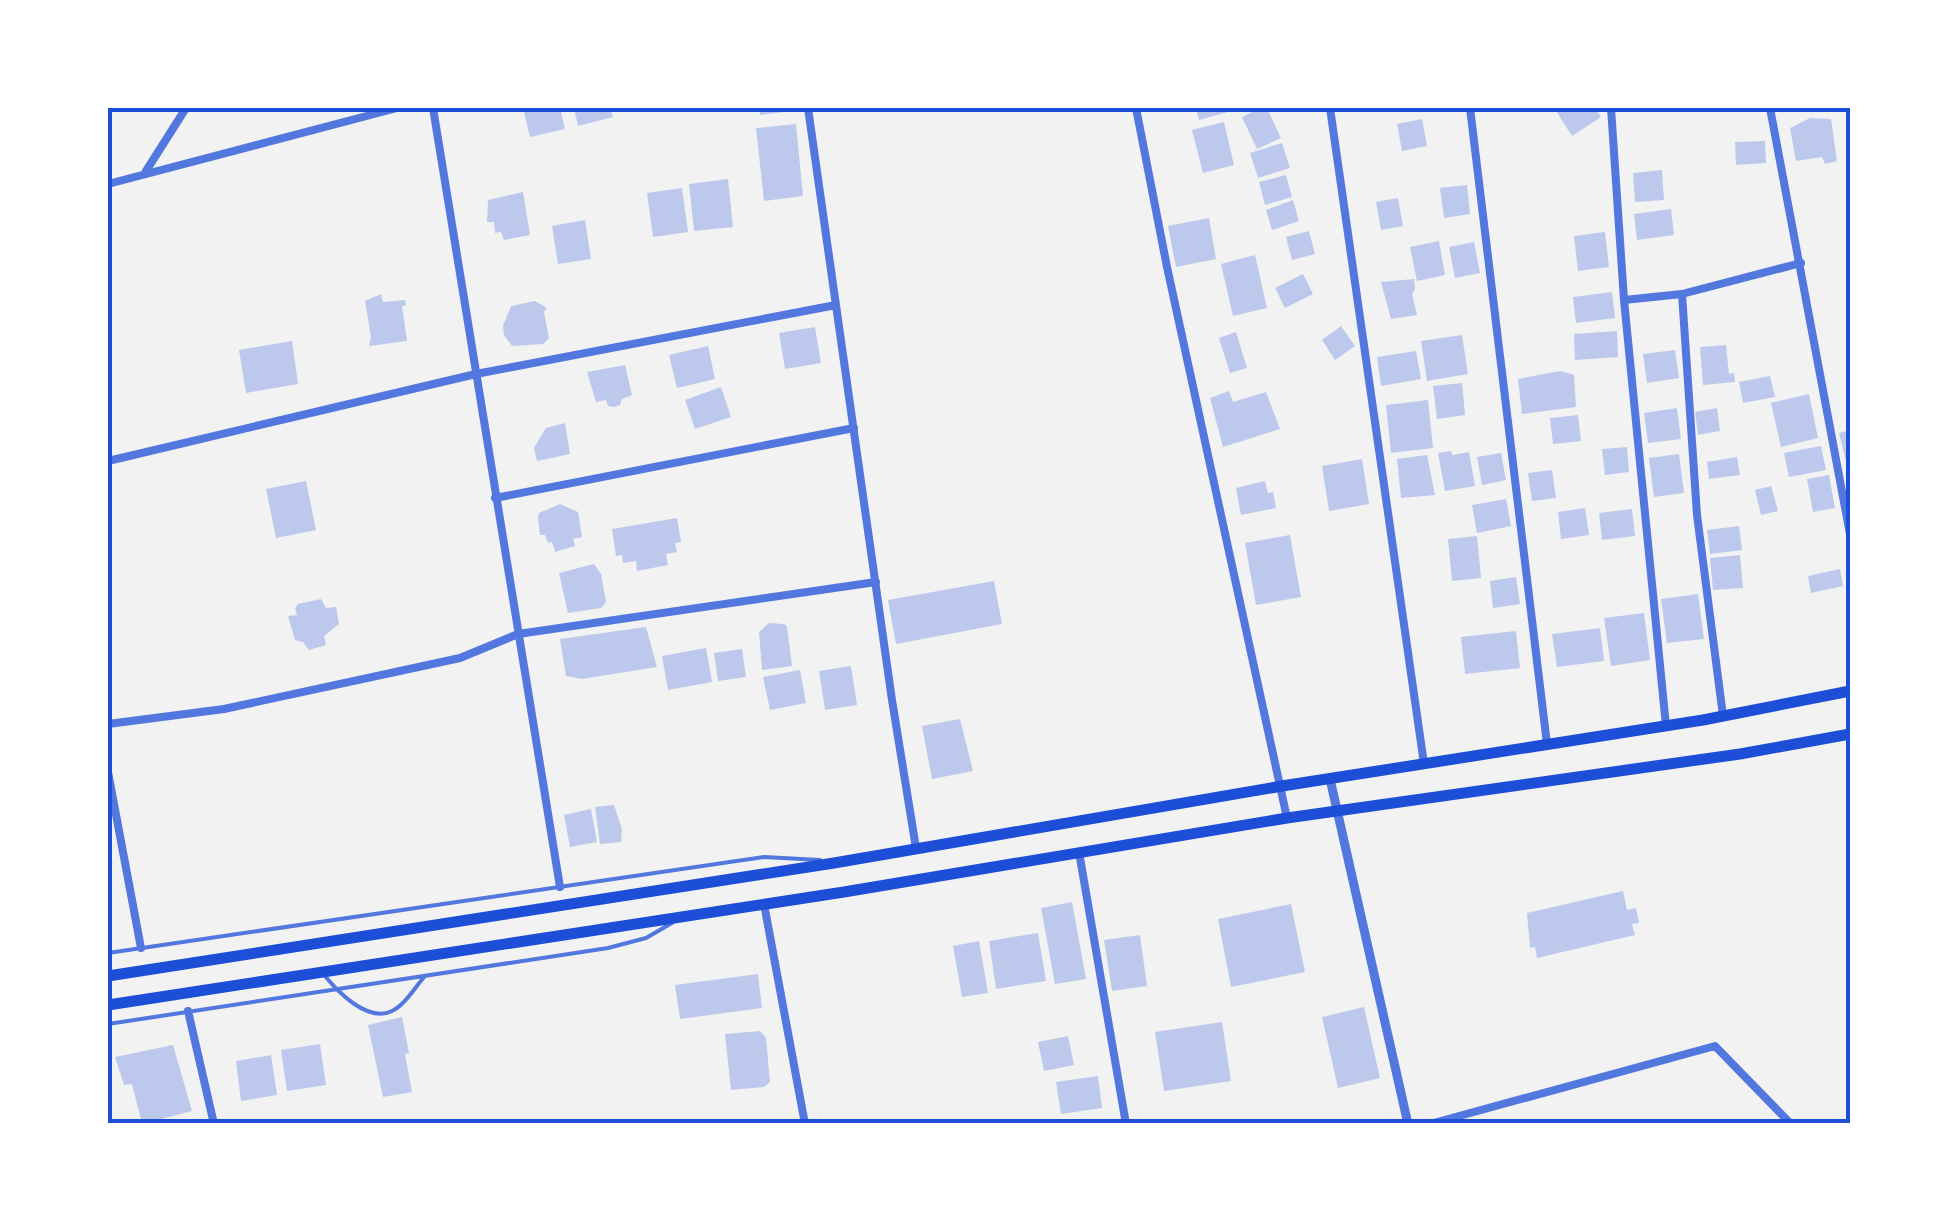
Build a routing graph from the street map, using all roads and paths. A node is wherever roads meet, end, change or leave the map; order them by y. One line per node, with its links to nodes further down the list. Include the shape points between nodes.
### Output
1 (186, 108): 10 (street)
2 (397, 108): 10 (street)
3 (433, 108): 16 (street)
4 (808, 108): 15 (street)
5 (1136, 108): 32 (street)
6 (1330, 108): 29 (street)
7 (1470, 108): 28 (street)
8 (1610, 108): 14 (street)
9 (1770, 108): 12 (street)
10 (146, 172): 11 (street)
11 (108, 184)
12 (1801, 264): 13 (street); 20 (street)
13 (1682, 294): 14 (street); 24 (street, via 1697,515)
14 (1624, 300): 26 (street)
15 (836, 304): 16 (street); 17 (street)
16 (476, 374): 18 (street); 19 (street)
17 (854, 428): 19 (street); 21 (street)
18 (108, 461)
19 (495, 498): 22 (street)
20 (1850, 534)
21 (876, 582): 22 (street); 35 (street)
22 (518, 634): 25 (street, via 442,662 224,708); 38 (street)
23 (1850, 691): 24 (highway)
24 (1723, 716): 26 (highway)
25 (108, 724)
26 (1666, 726): 28 (highway)
27 (1850, 734): 33 (highway)
28 (1547, 744): 29 (highway)
29 (1424, 764): 31 (highway)
30 (108, 772): 41 (street)
31 (1330, 779): 32 (highway); 33 (street)
32 (1282, 786): 34 (street); 35 (highway)
33 (1337, 811): 34 (highway); 53 (street)
34 (1288, 818): 36 (highway)
35 (916, 848): 37 (highway)
36 (1078, 852): 39 (highway); 52 (street)
37 (834, 863): 38 (lane, via 764,858); 44 (highway)
38 (560, 887): 41 (lane)
39 (764, 904): 40 (highway); 51 (street)
40 (680, 917): 43 (highway); 45 (lane, via 627,944)
41 (141, 948): 42 (lane)
42 (108, 953)
43 (322, 972): 46 (lane); 47 (highway)
44 (108, 976)
45 (425, 976): 46 (lane); 46 (lane, via 396,1010 384,1014 359,1008)
46 (336, 989): 48 (lane)
47 (108, 1005)
48 (188, 1011): 49 (lane); 50 (street)
49 (108, 1024)
50 (214, 1124)
51 (805, 1124)
52 (1126, 1124)
53 (1408, 1124)
54 (1430, 1124): 55 (street, via 1715,1046)
55 (1791, 1124)

